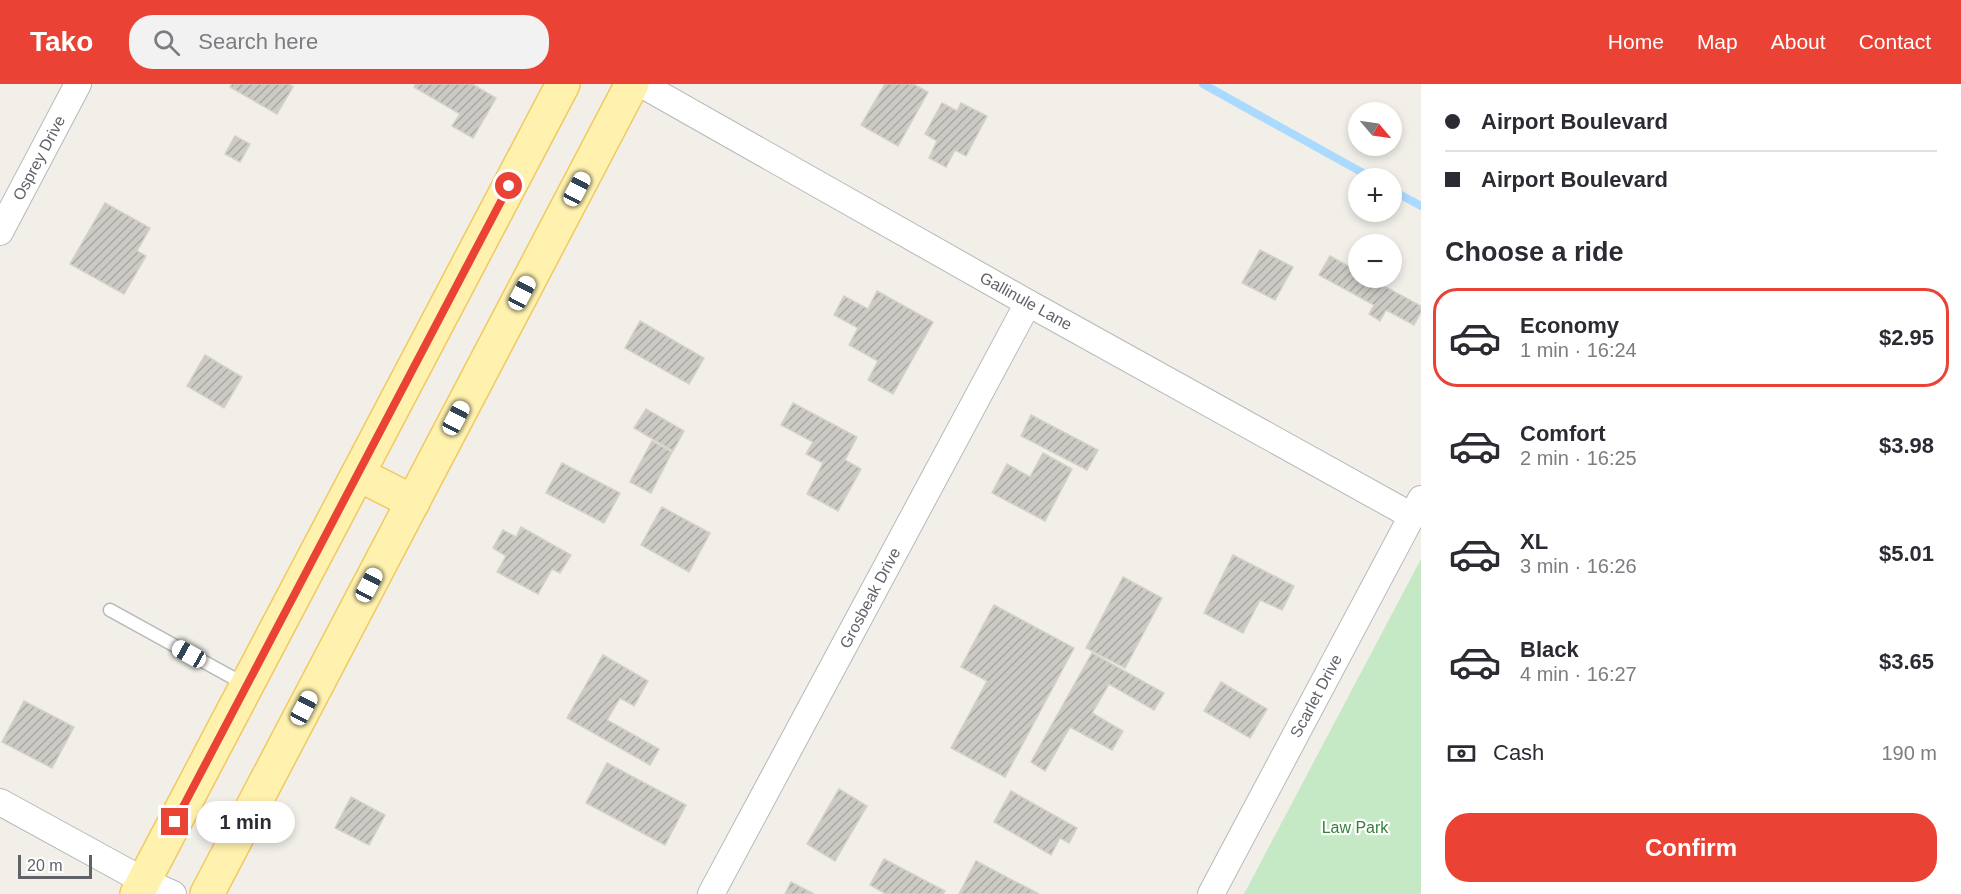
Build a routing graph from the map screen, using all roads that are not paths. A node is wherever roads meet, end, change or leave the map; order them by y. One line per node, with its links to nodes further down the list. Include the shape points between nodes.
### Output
1 (78, 84): 5 (street, Osprey Drive)
2 (563, 84): 7 (main road)
3 (632, 84): 8 (main road)
4 (641, 84): 6 (street, Gallinule Lane)
5 (0, 232)
6 (1028, 303): 9 (street, Gallinule Lane); 15 (street, Grosbeak Drive)
7 (358, 474): 8 (main road); 11 (main road)
8 (412, 502): 14 (main road)
9 (1417, 507): 16 (street, Scarlet Drive)
10 (110, 610): 11 (lane)
11 (247, 686): 13 (main road)
12 (0, 802): 13 (street)
13 (151, 890)
14 (207, 894)
15 (711, 894)
16 (1210, 894)

